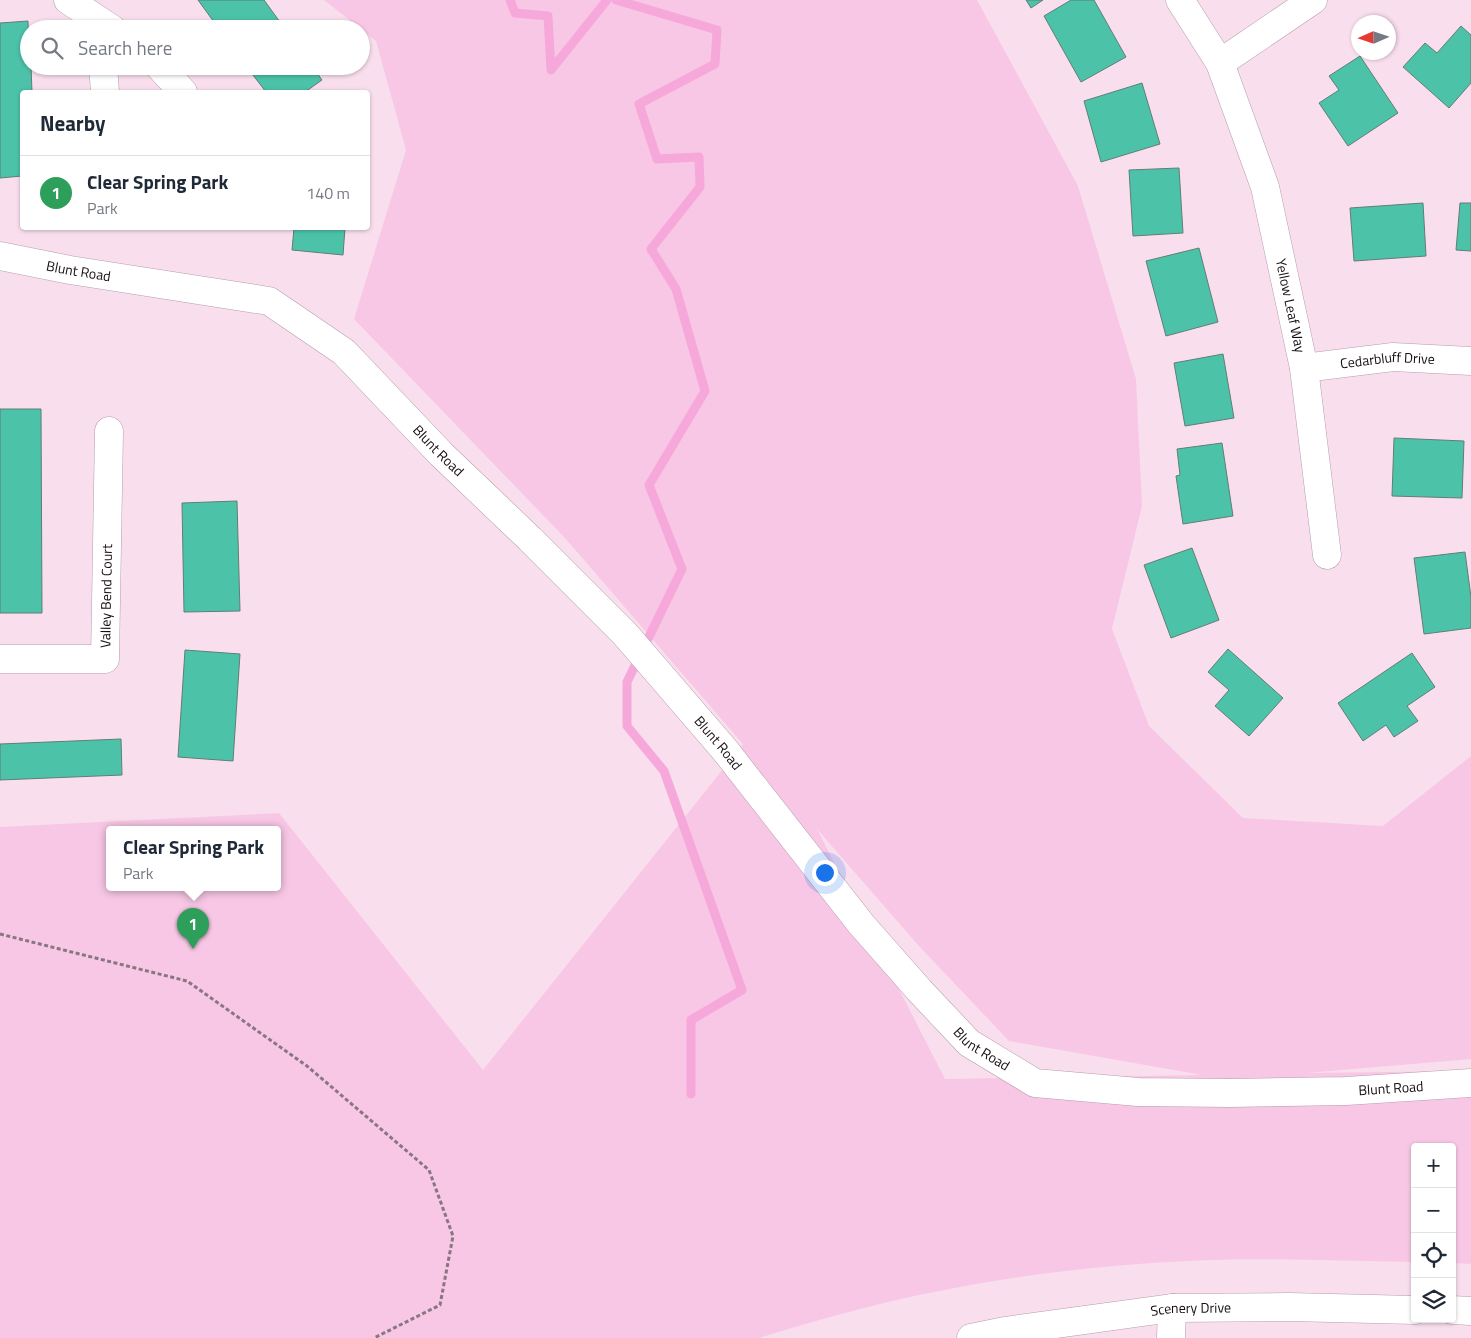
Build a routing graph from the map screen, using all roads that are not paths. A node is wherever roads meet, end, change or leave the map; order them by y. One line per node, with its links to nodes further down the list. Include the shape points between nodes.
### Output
1 (68, 0): 4 (street)
2 (1180, 0): 5 (street, Yellow Leaf Way)
3 (1313, 0): 5 (street)
4 (96, 20)
5 (1220, 63): 12 (street, Yellow Leaf Way, via 1265,187)
6 (104, 75): 8 (street)
7 (167, 75): 9 (street)
8 (105, 90)
9 (181, 90)
10 (0, 256): 16 (street, Blunt Road, via 269,301 344,352 441,454 627,637 724,749 860,924 969,1043 1035,1083 1138,1092 1230,1093 1346,1091)
11 (1471, 361): 12 (street, Cedarbluff Drive, via 1393,357)
12 (1304, 368): 14 (street, Yellow Leaf Way)
13 (109, 431): 15 (street, Valley Bend Court, via 105,659)
14 (1326, 555)
15 (0, 659)
16 (1471, 1083)
17 (1172, 1308): 18 (street, Scenery Drive); 21 (street, Scenery Drive); 22 (street)
18 (1411, 1310)
19 (1456, 1310): 20 (street)
20 (1471, 1311)
21 (971, 1338)
22 (1171, 1338)

